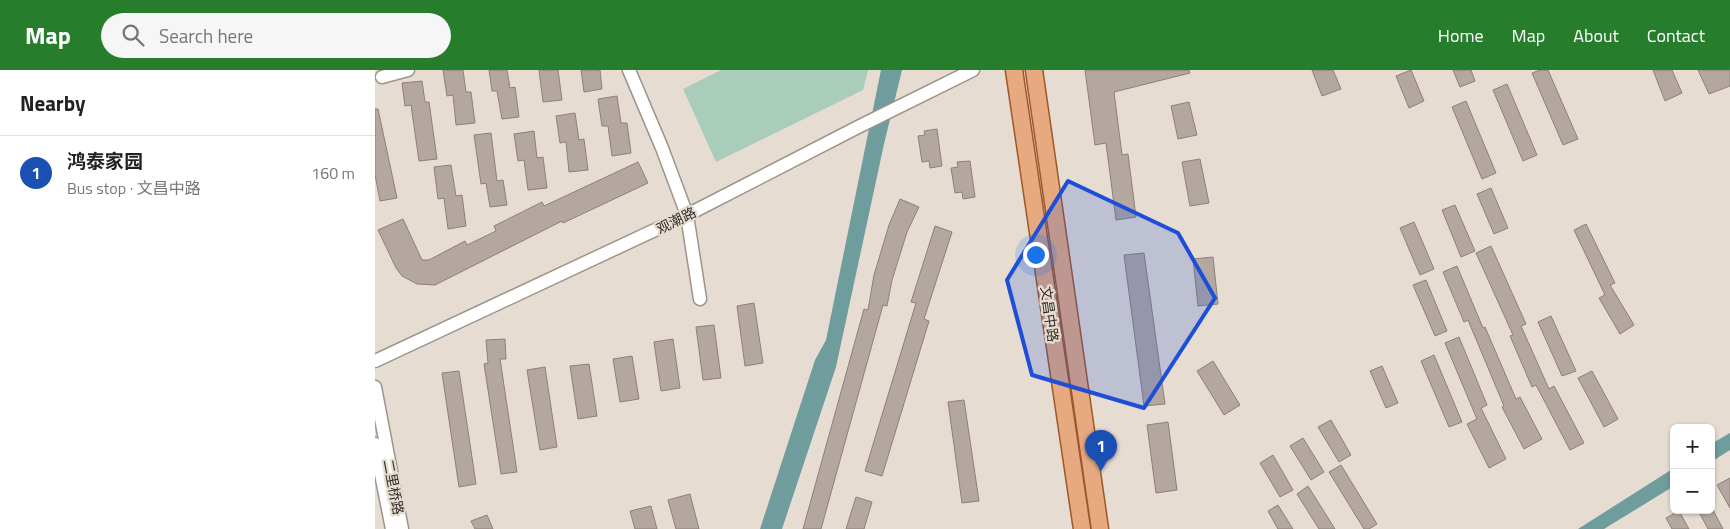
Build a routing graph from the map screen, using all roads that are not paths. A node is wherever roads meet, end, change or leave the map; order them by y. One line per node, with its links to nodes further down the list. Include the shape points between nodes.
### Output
1 (408, 70): 6 (street)
2 (629, 70): 7 (street)
3 (973, 70): 7 (street, 观潮路)
4 (1014, 70): 14 (main road, 文昌中路)
5 (1034, 70): 15 (main road, 文昌中路)
6 (383, 77)
7 (687, 215): 8 (street); 9 (street, 观潮路)
8 (700, 299)
9 (375, 361)
10 (375, 386): 13 (street, 二里桥路)
11 (375, 444): 12 (street, 二里桥路)
12 (392, 529)
13 (402, 529)
14 (1082, 529)
15 (1100, 529)

